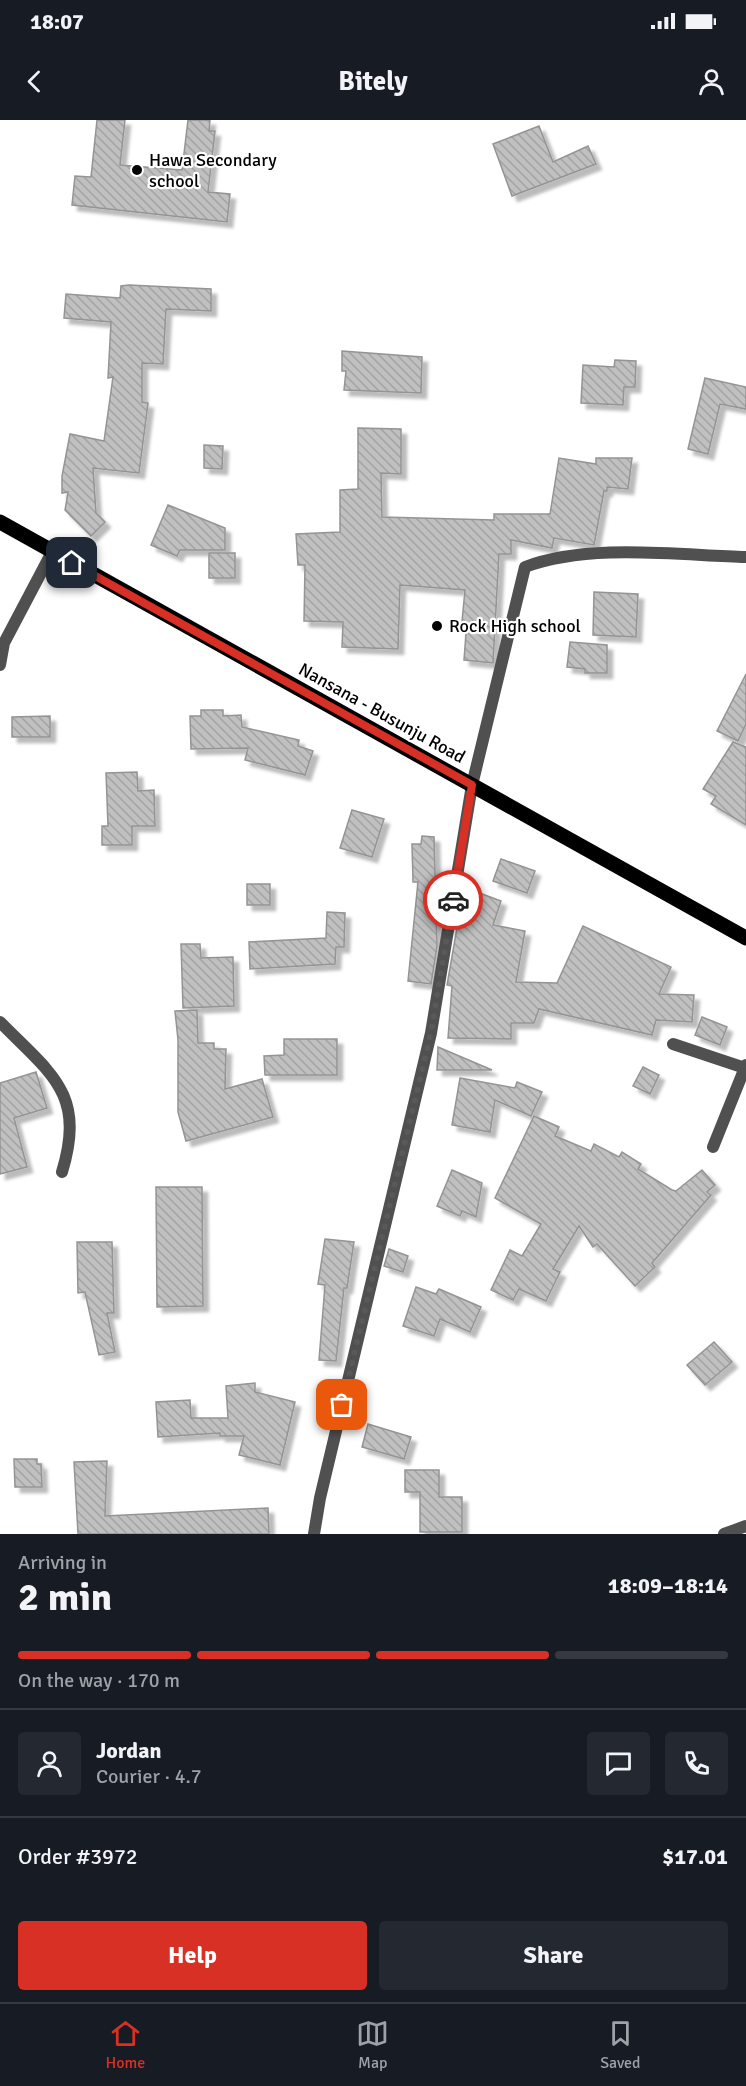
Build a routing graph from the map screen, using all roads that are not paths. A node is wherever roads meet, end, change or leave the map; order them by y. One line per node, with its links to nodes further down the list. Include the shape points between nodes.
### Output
1 (0, 522): 2 (main road, Nansana - Busunju Road)
2 (52, 552): 4 (street, via 4,643); 5 (main road, Nansana - Busunju Road)
3 (746, 557): 5 (street, via 582,554 550,558 525,567)
4 (0, 665)
5 (472, 785): 6 (main road, Nansana - Busunju Road); 13 (street, via 431,1033)
6 (746, 938)
7 (0, 1022): 11 (street, via 60,1085 68,1102 71,1132)
8 (673, 1044): 9 (street)
9 (745, 1066): 10 (street)
10 (713, 1147)
11 (62, 1172)
12 (746, 1526): 14 (street)
13 (314, 1534)
14 (724, 1534)

